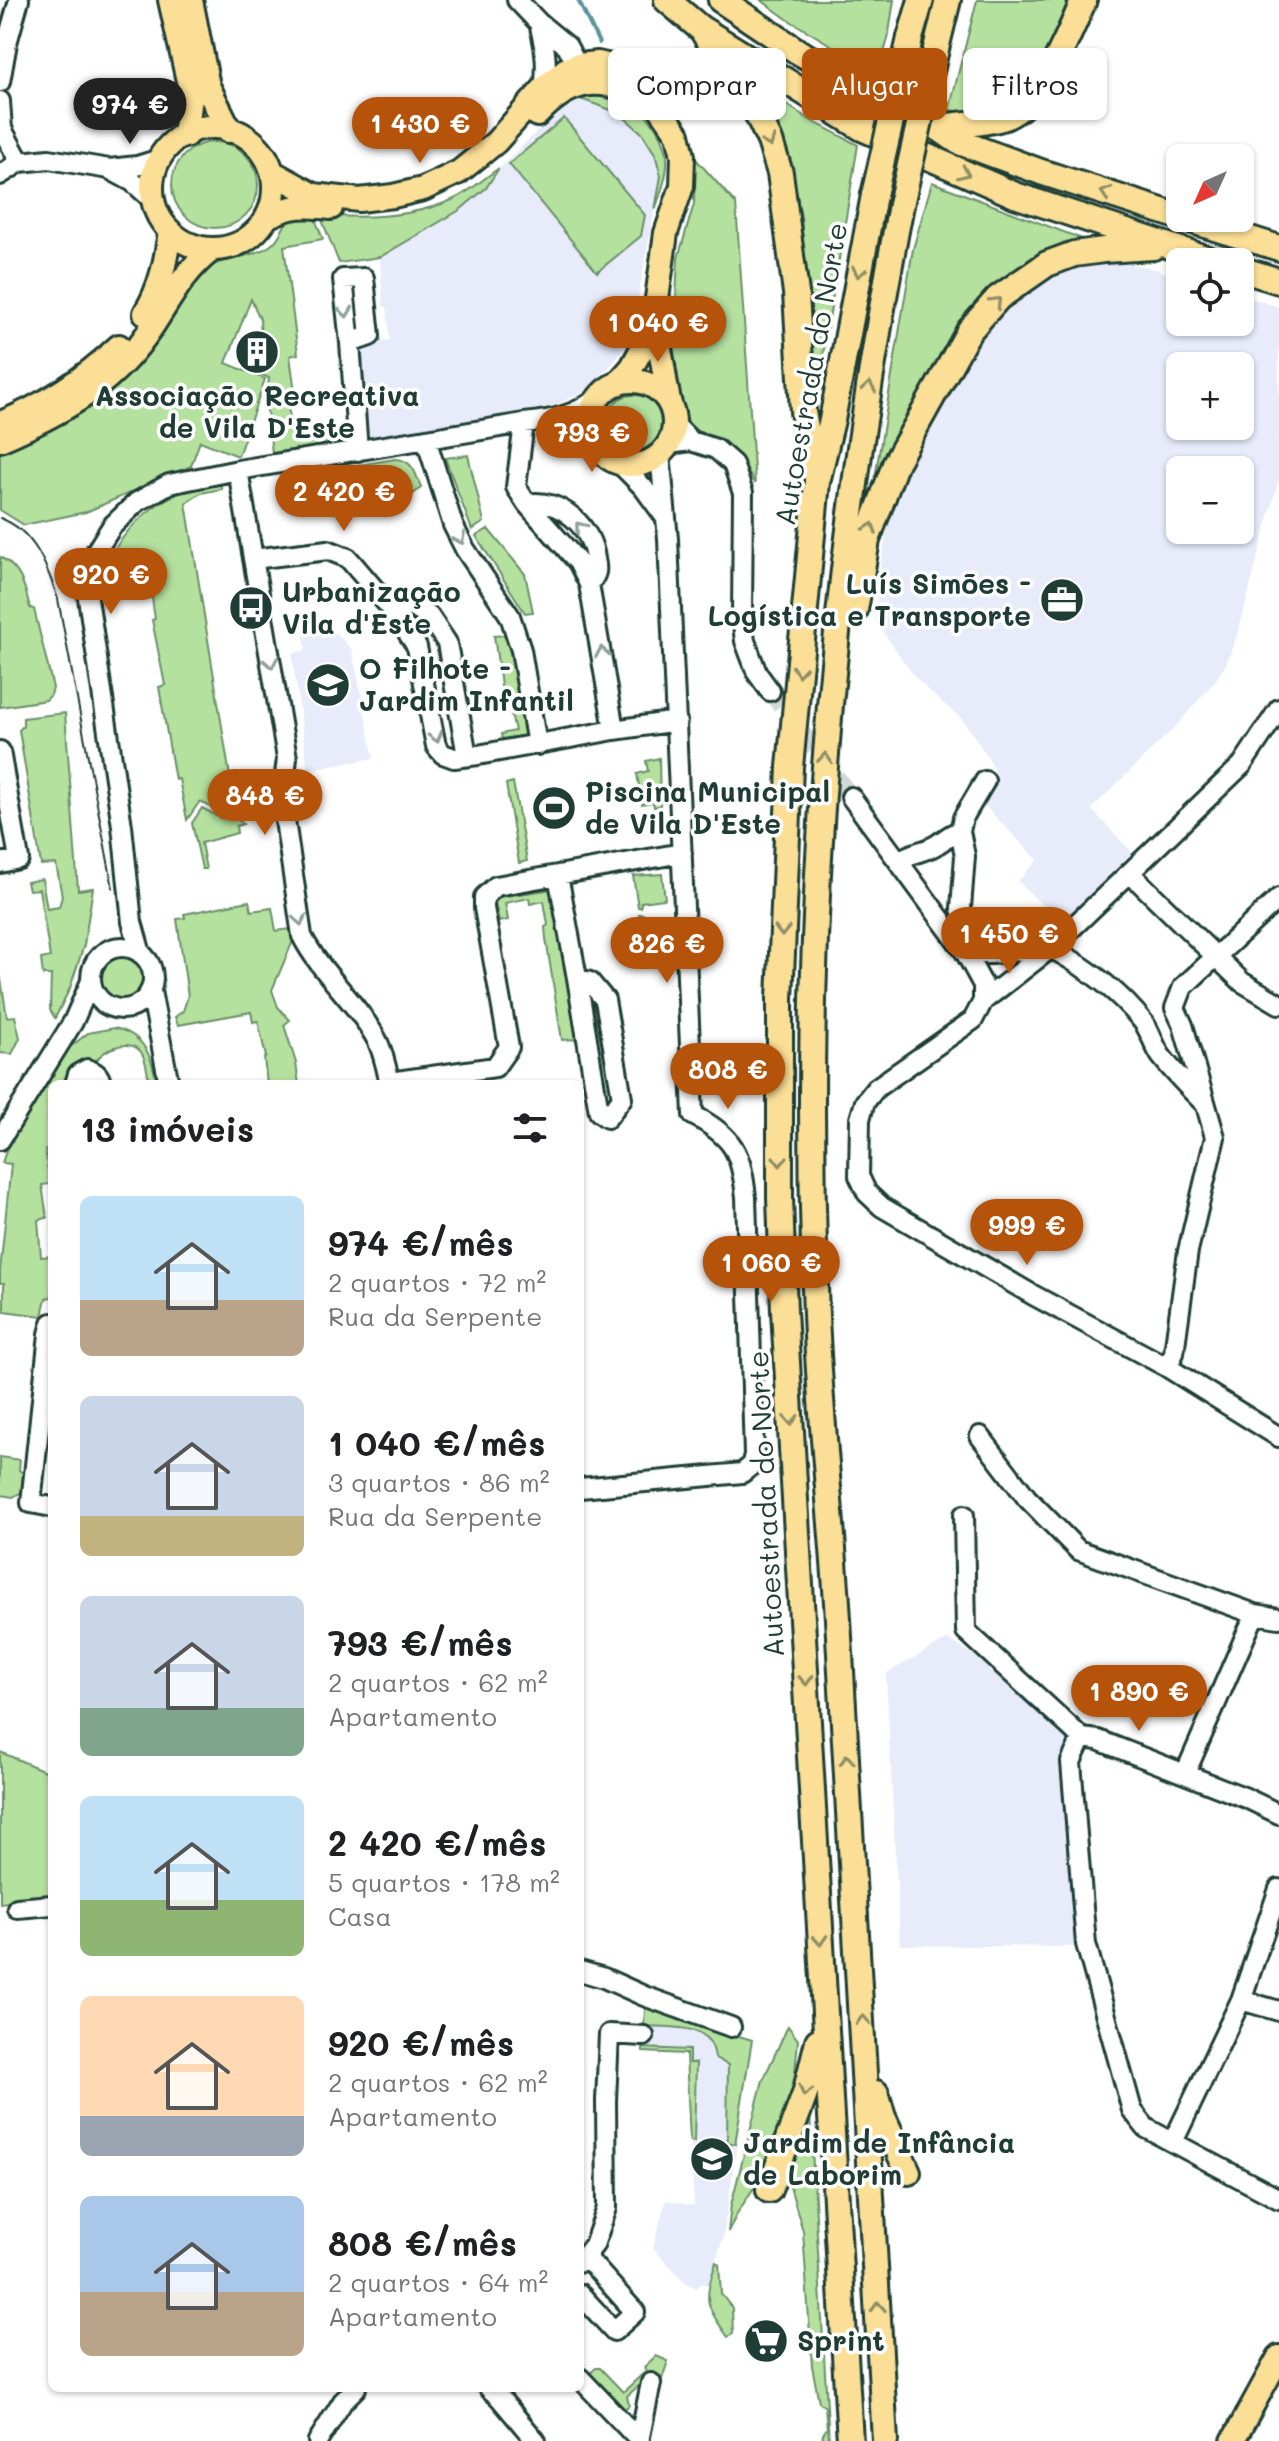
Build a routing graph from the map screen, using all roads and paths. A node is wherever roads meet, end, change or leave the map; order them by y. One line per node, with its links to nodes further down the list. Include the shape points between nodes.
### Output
1 (19, 0): 14 (street)
2 (171, 0): 21 (highway, via 191,90)
3 (190, 0): 20 (highway, via 207,86)
4 (517, 0): 10 (street)
5 (667, 0): 11 (highway)
6 (948, 0): 58 (highway, Autoestrada do Norte, one-way to 6, bridge, via 882,304)
7 (1084, 0): 19 (highway, via 1051,72 1026,102 1005,117)
8 (732, 4): 19 (highway, via 797,51)
9 (915, 14): 52 (highway, Autoestrada do Norte, one-way to 52, bridge)
10 (539, 23): 13 (street, via 567,46); 16 (street, via 546,51)
11 (700, 28): 32 (highway, one-way to 32, via 862,128 1015,195); 52 (highway, one-way to 52, via 754,107 780,173 796,293 803,412)
12 (608, 65): 13 (main road, via 598,63)
13 (574, 76): 15 (main road); 16 (main road, via 565,70); 29 (main road, via 508,147 464,183 417,206 364,212 287,207)
14 (0, 82)
15 (608, 84)
16 (544, 88): 25 (main road, via 496,142 459,172 423,189 359,200 314,195)
17 (0, 101): 23 (street, via 2,129)
18 (667, 120): 38 (main road, via 678,134 683,156 682,186 666,233)
19 (937, 127): 28 (highway, one-way to 19, via 959,142)
20 (229, 130): 21 (main road, via 214,127); 25 (main road, via 256,145)
21 (185, 135): 22 (main road)
22 (160, 159): 24 (street); 27 (main road)
23 (20, 162): 24 (street, via 49,159); 26 (street)
24 (109, 169): 27 (street)
25 (272, 172): 29 (main road, via 273,202)
26 (0, 175)
27 (154, 201): 30 (main road)
28 (1166, 213)
29 (267, 217): 35 (main road, via 245,241)
30 (170, 231): 35 (main road, via 189,244); 44 (main road, via 154,299 130,335 84,377)
31 (1227, 232): 34 (highway)
32 (1167, 247): 33 (highway); 58 (highway, one-way to 32, via 854,616 867,540 896,462 969,331 998,298 1047,264 1074,254)
33 (1170, 248)
34 (1279, 248)
35 (213, 249): 47 (main road, via 195,262 144,339 102,384)
36 (1254, 273): 37 (highway)
37 (1279, 281)
38 (653, 328): 40 (main road); 45 (main road, via 660,343)
39 (350, 343): 49 (street)
40 (617, 384): 41 (main road); 45 (main road, via 642,383 664,396)
41 (598, 398): 42 (street, via 579,412); 48 (main road, via 590,421)
42 (551, 420): 43 (street); 48 (street)
43 (524, 423): 46 (street); 53 (street, via 516,487)
44 (0, 424)
45 (668, 432): 50 (main road, via 647,462); 54 (street); 59 (street, via 716,449 733,464 743,493 745,641)
46 (426, 439): 49 (street); 63 (street, one-way to 63, via 453,525 510,616)
47 (0, 440)
48 (595, 444): 50 (main road)
49 (358, 451): 51 (street)
50 (619, 463): 54 (street)
51 (238, 470): 55 (street); 75 (street, via 169,484 137,502 112,526 93,556 87,591)
52 (817, 482): 117 (highway, Autoestrada do Norte, one-way to 117, via 790,767 780,999 780,1182)
53 (527, 504): 56 (street, via 578,562); 56 (street, one-way to 53, via 596,573 595,554 575,519 559,508)
54 (665, 517): 61 (street)
55 (253, 559): 57 (street, via 328,550 348,558); 95 (street, one-way to 95, via 287,758 282,800 302,936 379,1044)
56 (589, 584): 62 (street, one-way to 56)
57 (394, 612): 65 (street, one-way to 65, via 417,647 436,746 454,758); 65 (street, via 409,606 429,616 447,643)
58 (835, 655): 120 (highway, Autoestrada do Norte, one-way to 58, via 816,1319 813,1003)
59 (770, 691)
60 (1279, 709): 72 (street, via 1242,765)
61 (677, 721): 62 (street); 69 (street)
62 (614, 730): 63 (street)
63 (537, 745): 65 (street)
64 (0, 751): 71 (street, via 19,859)
65 (467, 756)
66 (985, 781): 68 (street)
67 (851, 797): 70 (street)
68 (960, 831): 70 (street); 78 (street)
69 (682, 853): 73 (street); 103 (street, via 693,1115 715,1127 743,1166 754,1455 742,1473)
70 (899, 861): 78 (street)
71 (0, 863)
72 (1131, 874): 77 (street); 80 (street)
73 (558, 875): 81 (street); 96 (street, via 496,886 484,897 509,1047 495,1067)
74 (1279, 898): 80 (street)
75 (132, 922): 76 (street); 79 (street)
76 (122, 947): 79 (street); 82 (street, via 103,954)
77 (1051, 948): 78 (street); 84 (street); 91 (street, via 1122,998)
78 (965, 952): 84 (street, via 983,985)
79 (141, 954): 83 (street, via 153,971)
80 (1216, 955): 85 (street, via 1242,982); 88 (street, via 1183,987)
81 (577, 978): 81 (street, via 590,982 605,1000 622,1098 607,1118 599,1112)
82 (91, 981): 86 (street); 90 (street)
83 (151, 991): 87 (street); 89 (street)
84 (983, 1001): 100 (street, via 973,1020 876,1088 865,1102 859,1176 867,1193 882,1207 1033,1295)
85 (1279, 1004)
86 (108, 1006): 87 (street); 90 (street)
87 (137, 1006): 89 (street)
88 (1175, 1008): 91 (street, via 1162,1010); 97 (street)
89 (157, 1016): 94 (street)
90 (73, 1022): 98 (street)
91 (1145, 1025): 97 (street, via 1160,1054)
92 (76, 1080): 93 (street, via 87,1069)
93 (100, 1080)
94 (168, 1080)
95 (389, 1080)
96 (410, 1080)
97 (1205, 1104): 100 (street, via 1215,1137)
98 (0, 1140)
99 (48, 1358): 104 (street, via 31,1503)
100 (1167, 1367): 102 (street)
101 (980, 1436): 106 (street, via 1027,1498 1078,1550)
102 (1279, 1437)
103 (584, 1488)
104 (48, 1506)
105 (964, 1515): 108 (street, via 966,1631)
106 (1255, 1614): 107 (street); 109 (street)
107 (1279, 1618)
108 (1082, 1738): 109 (street); 121 (street, via 1071,1762 1086,1944 1132,2110 1146,2128)
109 (1185, 1774): 110 (street)
110 (1279, 1814)
111 (1279, 1889): 115 (street)
112 (48, 1905): 113 (street)
113 (17, 1908)
114 (584, 1972): 118 (street)
115 (1241, 2000): 116 (street); 121 (street)
116 (1279, 2011)
117 (824, 2015): 123 (highway, one-way to 123, via 805,2094); 136 (highway, Autoestrada do Norte)
118 (731, 2027)
119 (644, 2036): 125 (street, via 609,2034 607,2208 594,2245)
120 (866, 2059): 122 (highway, via 883,2117); 137 (highway, Autoestrada do Norte, one-way to 120)
121 (1173, 2142): 124 (street)
122 (908, 2172)
123 (769, 2190)
124 (1279, 2199)
125 (584, 2257)
126 (584, 2261): 127 (street, via 635,2312 614,2331)
127 (584, 2298)
128 (1278, 2360): 138 (main road)
129 (584, 2382): 135 (street)
130 (651, 2383): 135 (street)
131 (352, 2392): 133 (street)
132 (493, 2392): 134 (street)
133 (318, 2441)
134 (536, 2441)
135 (640, 2441)
136 (850, 2441)
137 (885, 2441)
138 (1233, 2441)

